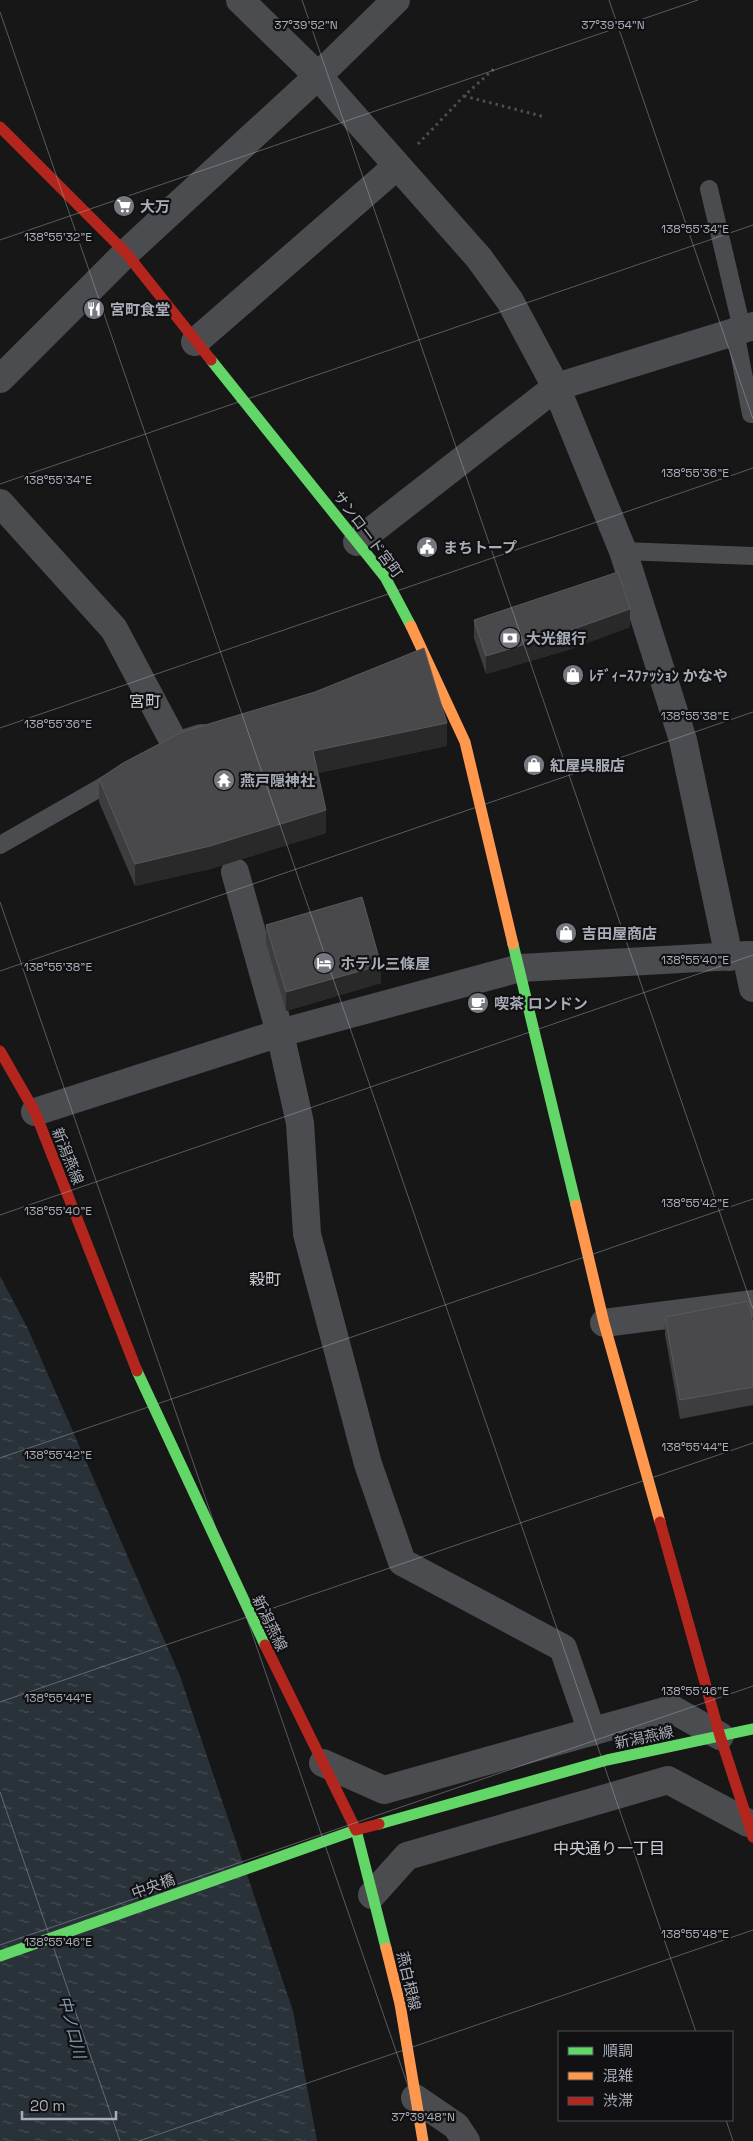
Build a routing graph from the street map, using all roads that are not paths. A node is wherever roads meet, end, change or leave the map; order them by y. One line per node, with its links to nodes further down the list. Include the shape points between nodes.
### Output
1 (240, 0): 3 (street)
2 (396, 0): 3 (street)
3 (318, 76): 5 (street); 7 (street)
4 (0, 127): 7 (street, サンロード宮町)
5 (397, 166): 9 (street); 11 (street, via 479,258 510,301)
6 (709, 189): 8 (lane)
7 (126, 254): 9 (street, サンロード宮町); 10 (street)
8 (747, 327): 11 (street); 12 (lane, via 737,342)
9 (195, 342): 14 (street, サンロード宮町)
10 (0, 379)
11 (556, 387): 14 (street); 15 (street)
12 (753, 414)
13 (0, 503): 19 (street, via 114,628 168,751)
14 (357, 542): 17 (street, サンロード宮町, via 385,577)
15 (623, 551): 16 (lane); 23 (street, via 683,740)
16 (753, 556)
17 (425, 653): 18 (street); 24 (street, サンロード宮町, via 465,742)
18 (399, 665)
19 (230, 729)
20 (133, 770): 21 (lane)
21 (0, 845)
22 (235, 872): 26 (street)
23 (743, 956): 24 (street); 25 (street)
24 (520, 968): 26 (street); 30 (street, サンロード宮町)
25 (753, 988)
26 (280, 1034): 28 (street); 32 (street, via 300,1123 307,1234 368,1464 402,1562 563,1648)
27 (0, 1051): 28 (street, 新潟燕線)
28 (35, 1112): 34 (street, 新潟燕線, via 144,1389)
29 (753, 1304): 30 (street)
30 (604, 1323): 33 (street, サンロード宮町)
31 (753, 1730): 33 (street, 新潟燕線)
32 (592, 1732): 33 (street, via 672,1709); 34 (street, via 384,1790)
33 (720, 1736): 35 (street, 新潟燕線, via 607,1760); 36 (street, サンロード宮町)
34 (323, 1763): 35 (street, 新潟燕線)
35 (356, 1830): 37 (street, 燕白根線); 38 (street, 中央橋)
36 (751, 1830): 37 (street, via 668,1780 407,1856)
37 (372, 1895): 39 (street, 燕白根線, via 400,2004)
38 (0, 1956)
39 (415, 2098): 40 (street, 燕白根線); 41 (street, via 456,2126)
40 (423, 2141)
41 (466, 2141)

